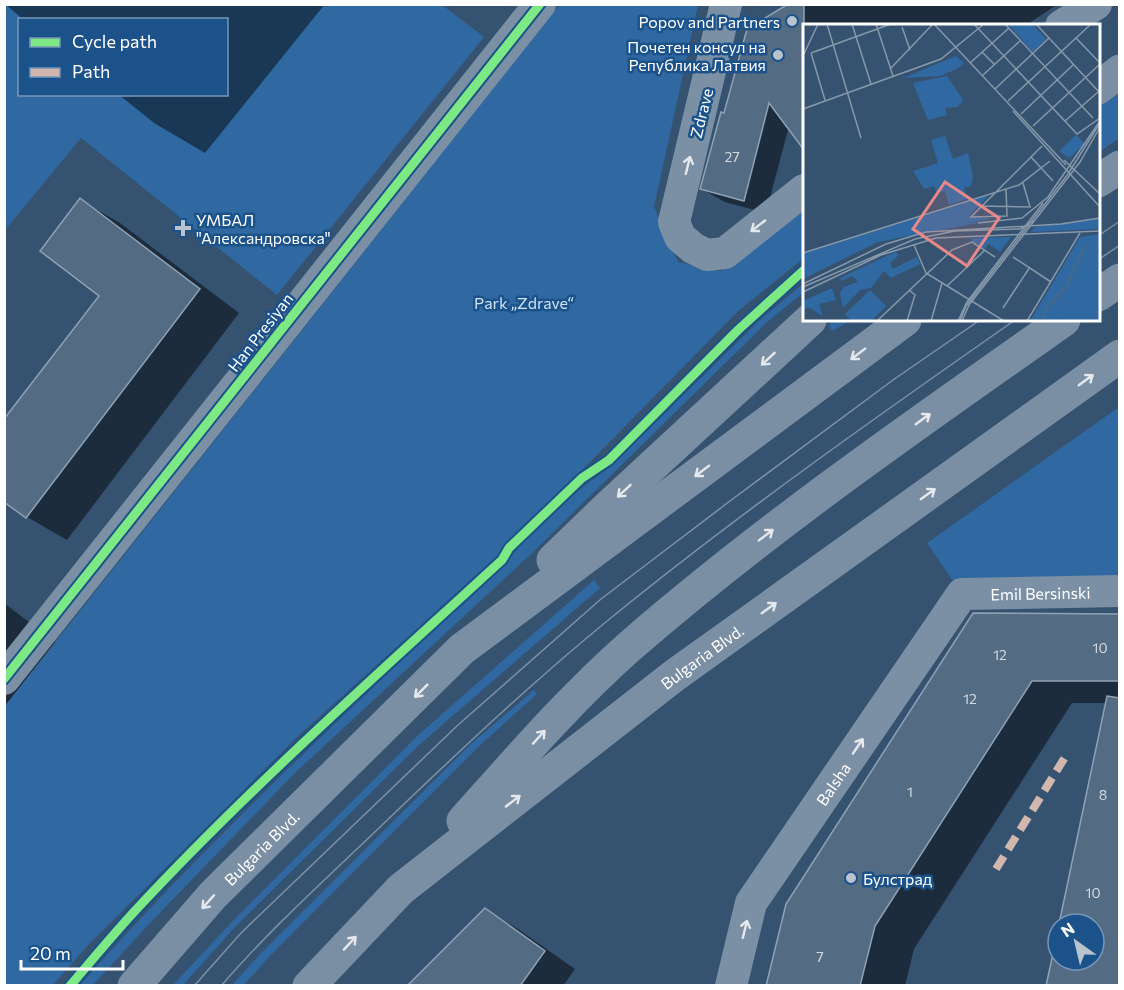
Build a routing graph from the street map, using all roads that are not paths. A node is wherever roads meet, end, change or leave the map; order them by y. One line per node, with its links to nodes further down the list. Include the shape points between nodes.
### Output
1 (540, 4): 18 (street, Han Presiyan)
2 (753, 4): 3 (street)
3 (725, 14): 8 (street, Zdrave, one-way to 3, via 725,253 707,255 680,237 674,222)
4 (1119, 71): 5 (main road)
5 (1100, 86)
6 (1119, 166): 7 (main road)
7 (1100, 180)
8 (803, 191)
9 (1119, 280): 10 (main road)
10 (1100, 294)
11 (809, 321): 17 (main road, one-way to 17, via 610,505)
12 (904, 321): 17 (main road, Bulgaria Blvd., one-way to 17)
13 (1063, 321): 19 (main road, one-way to 13, via 561,712 628,648 764,537)
14 (1119, 356): 19 (main road, Bulgaria Blvd., one-way to 14, via 675,675)
15 (1119, 591): 16 (street, Emil Bersinski)
16 (962, 594): 22 (street, Balsha, one-way to 16, via 752,903)
17 (462, 650): 20 (main road, Bulgaria Blvd., one-way to 20, via 213,896)
18 (4, 679)
19 (401, 889): 21 (main road, Bulgaria Blvd., one-way to 19)
20 (134, 986)
21 (309, 986)
22 (731, 986)

